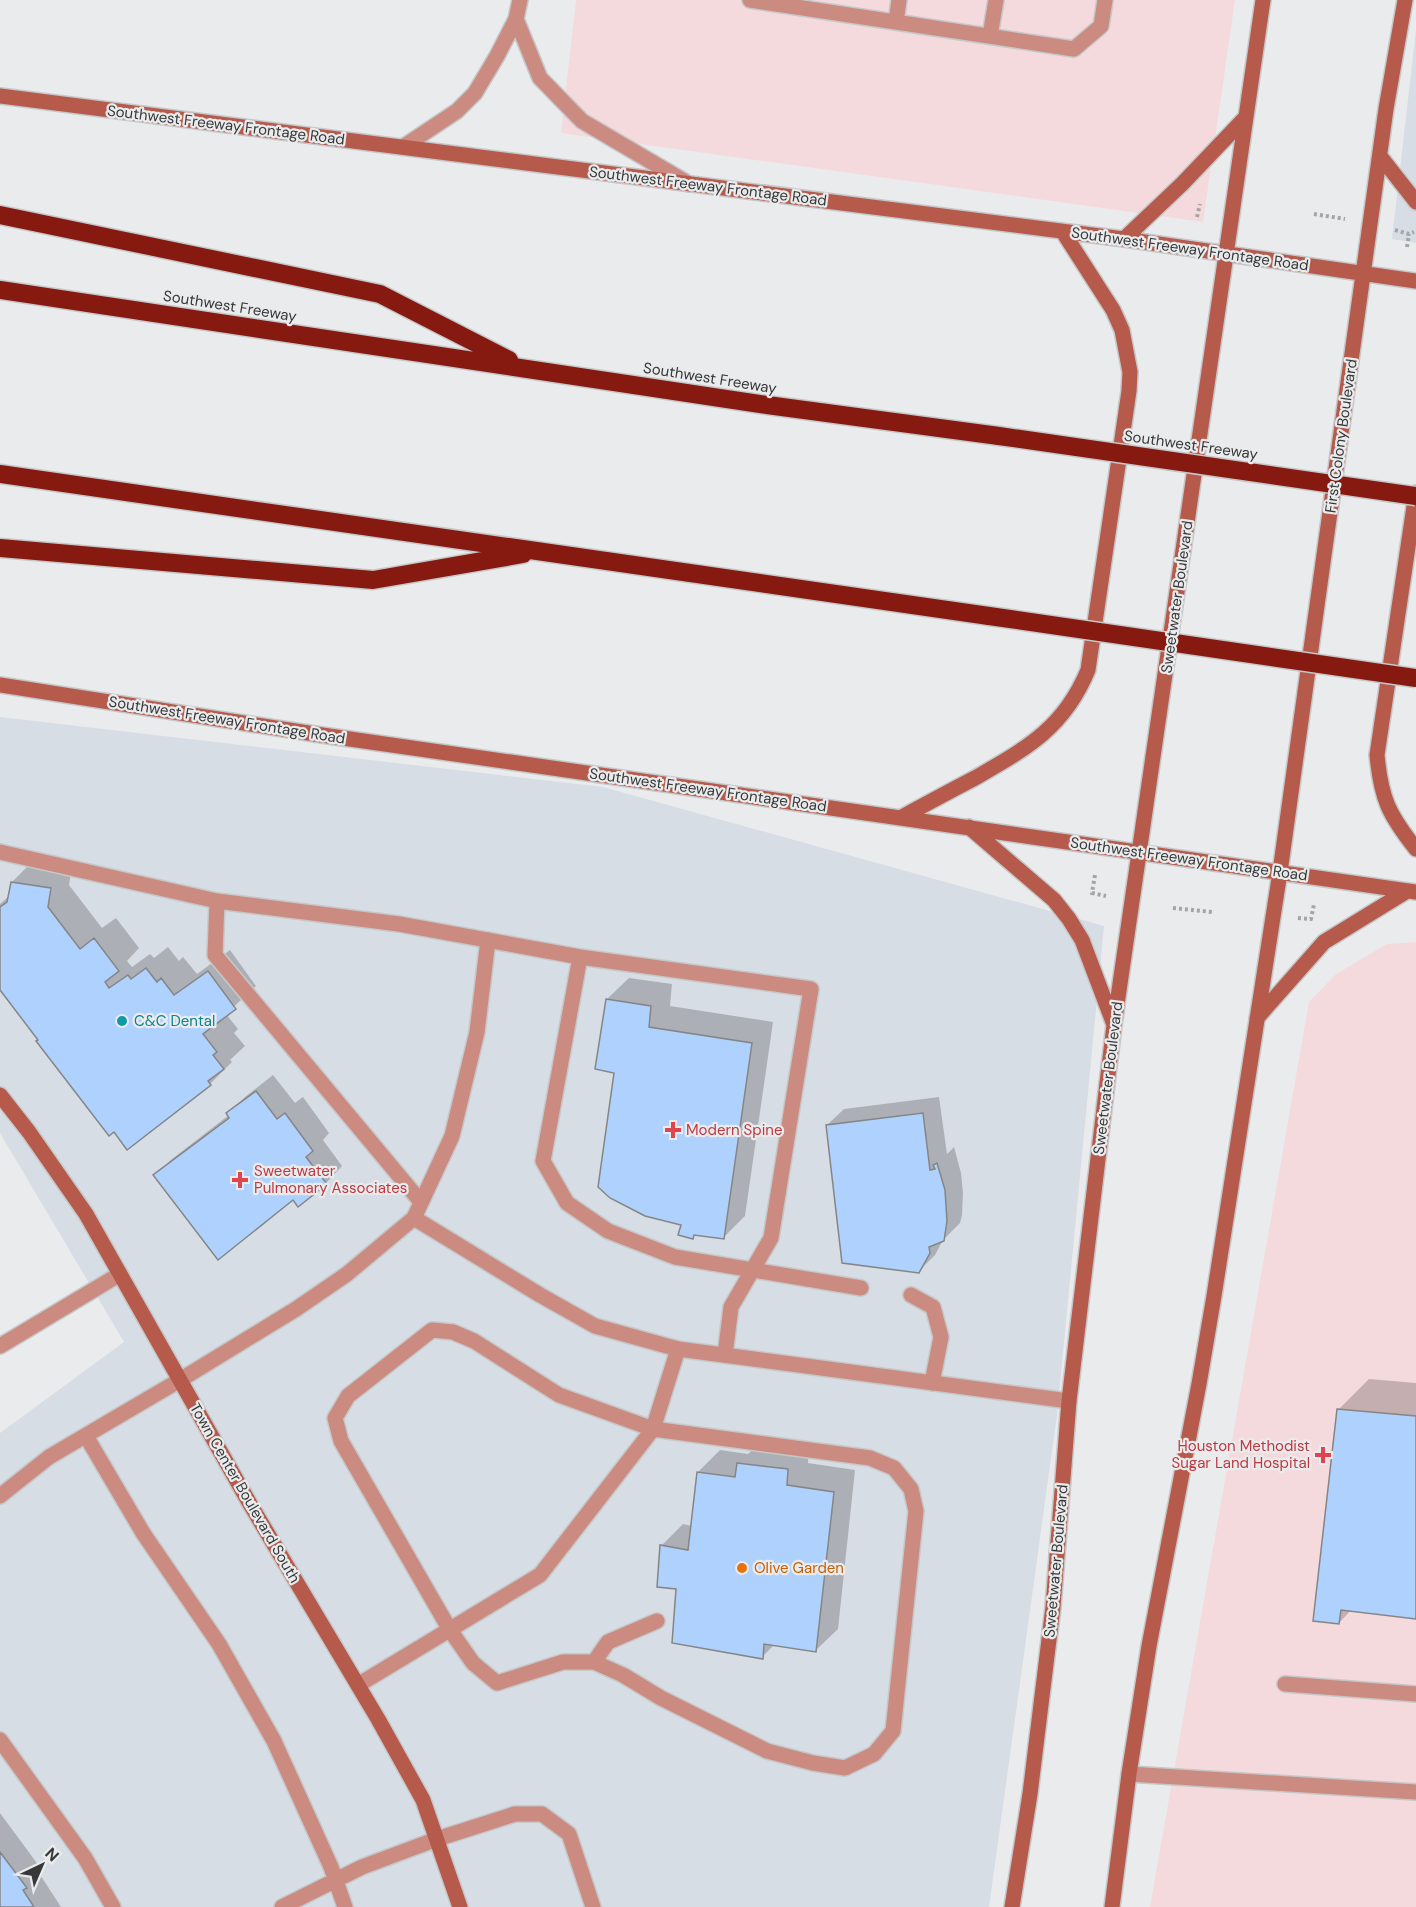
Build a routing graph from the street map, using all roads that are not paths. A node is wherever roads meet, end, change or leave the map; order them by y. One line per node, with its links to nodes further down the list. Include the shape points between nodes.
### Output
1 (520, 0): 8 (street)
2 (750, 0): 9 (street)
3 (899, 0): 9 (street)
4 (996, 0): 10 (street)
5 (1105, 0): 10 (street, via 1101,26 1074,49)
6 (1263, 0): 12 (main road)
7 (1405, 0): 14 (main road, First Colony Boulevard)
8 (516, 19): 13 (street, via 475,93 457,111); 15 (street, via 540,78 582,121)
9 (896, 22): 10 (street)
10 (990, 36)
11 (0, 96): 13 (main road, Southwest Freeway Frontage Road)
12 (1246, 117): 19 (main road); 20 (main road)
13 (403, 147): 15 (main road, Southwest Freeway Frontage Road)
14 (1380, 156): 16 (main road); 21 (main road, First Colony Boulevard)
15 (689, 184): 18 (main road, Southwest Freeway Frontage Road)
16 (1416, 202)
17 (0, 214): 24 (highway, via 380,294)
18 (1063, 232): 19 (main road, Southwest Freeway Frontage Road); 32 (main road, via 1113,310 1122,330 1130,372 1088,670 1066,710 1039,738 1016,755)
19 (1124, 239): 20 (main road, Southwest Freeway Frontage Road)
20 (1226, 252): 21 (main road, Southwest Freeway Frontage Road); 25 (main road, Sweetwater Boulevard)
21 (1364, 274): 22 (main road, Southwest Freeway Frontage Road); 37 (main road, First Colony Boulevard)
22 (1416, 281)
23 (0, 290): 24 (highway, Southwest Freeway)
24 (524, 368): 25 (highway, Southwest Freeway, bridge)
25 (1196, 464): 27 (highway, Southwest Freeway, bridge); 36 (main road, Sweetwater Boulevard)
26 (0, 474): 29 (highway)
27 (1416, 494): 34 (main road, via 1377,755 1384,799)
28 (0, 549): 29 (highway, via 373,580)
29 (538, 551): 30 (highway, bridge)
30 (1416, 678)
31 (0, 685): 32 (main road, Southwest Freeway Frontage Road)
32 (902, 818): 33 (main road, Southwest Freeway Frontage Road)
33 (969, 827): 36 (main road, Southwest Freeway Frontage Road); 43 (main road, via 1054,900 1069,919 1082,940)
34 (1416, 849)
35 (0, 852): 39 (street)
36 (1140, 852): 37 (main road, Southwest Freeway Frontage Road); 43 (main road, Sweetwater Boulevard)
37 (1280, 872): 38 (main road, Southwest Freeway Frontage Road); 42 (main road)
38 (1411, 891): 42 (main road, via 1324,942)
39 (217, 901): 40 (street, via 399,924); 45 (street, via 215,954)
40 (488, 940): 41 (street); 45 (street, via 477,1032 452,1136)
41 (580, 957): 47 (street, via 543,1161 567,1203 608,1231 675,1257); 47 (street, via 811,989 771,1238)
42 (1257, 1018): 67 (main road, via 1199,1384 1159,1587)
43 (1114, 1025): 56 (main road, Sweetwater Boulevard)
44 (0, 1095): 48 (main road, Town Center Boulevard South, via 86,1214)
45 (421, 1202): 46 (street)
46 (414, 1218): 52 (street, via 595,1326); 54 (street, via 347,1274)
47 (754, 1270): 49 (street); 53 (street, via 731,1307)
48 (120, 1274): 51 (street); 54 (main road, Town Center Boulevard South)
49 (861, 1288)
50 (910, 1295): 55 (street, via 933,1307 941,1337)
51 (0, 1346)
52 (678, 1349): 53 (street); 57 (street)
53 (725, 1355): 55 (street)
54 (180, 1380): 58 (street); 64 (main road, Town Center Boulevard South)
55 (933, 1383): 56 (street)
56 (1069, 1401): 76 (main road, Sweetwater Boulevard, via 1053,1607)
57 (653, 1429): 61 (street, via 540,1575); 61 (street, via 559,1395 453,1332 432,1330 348,1396 335,1418 341,1441); 62 (street, via 870,1458 894,1468 912,1489 916,1511 893,1731 874,1754 845,1768 813,1763 767,1751)
58 (86, 1436): 59 (street, via 49,1457); 70 (street, via 143,1533 219,1644 274,1741)
59 (0, 1496)
60 (657, 1621): 62 (street, via 608,1642)
61 (450, 1630): 62 (street, via 473,1662 497,1683 563,1662); 64 (street)
62 (594, 1662)
63 (1285, 1684): 65 (street)
64 (358, 1685): 69 (main road, Town Center Boulevard South, via 423,1800)
65 (1416, 1694)
66 (0, 1740): 71 (street, via 85,1857)
67 (1129, 1774): 68 (street); 77 (main road)
68 (1416, 1792)
69 (437, 1839): 70 (street); 74 (main road, Town Center Boulevard South); 75 (street, via 515,1814 542,1814 569,1834)
70 (335, 1879): 72 (street); 73 (street)
71 (113, 1907)
72 (282, 1907)
73 (345, 1907)
74 (460, 1907)
75 (593, 1907)
76 (1012, 1907)
77 (1112, 1907)

